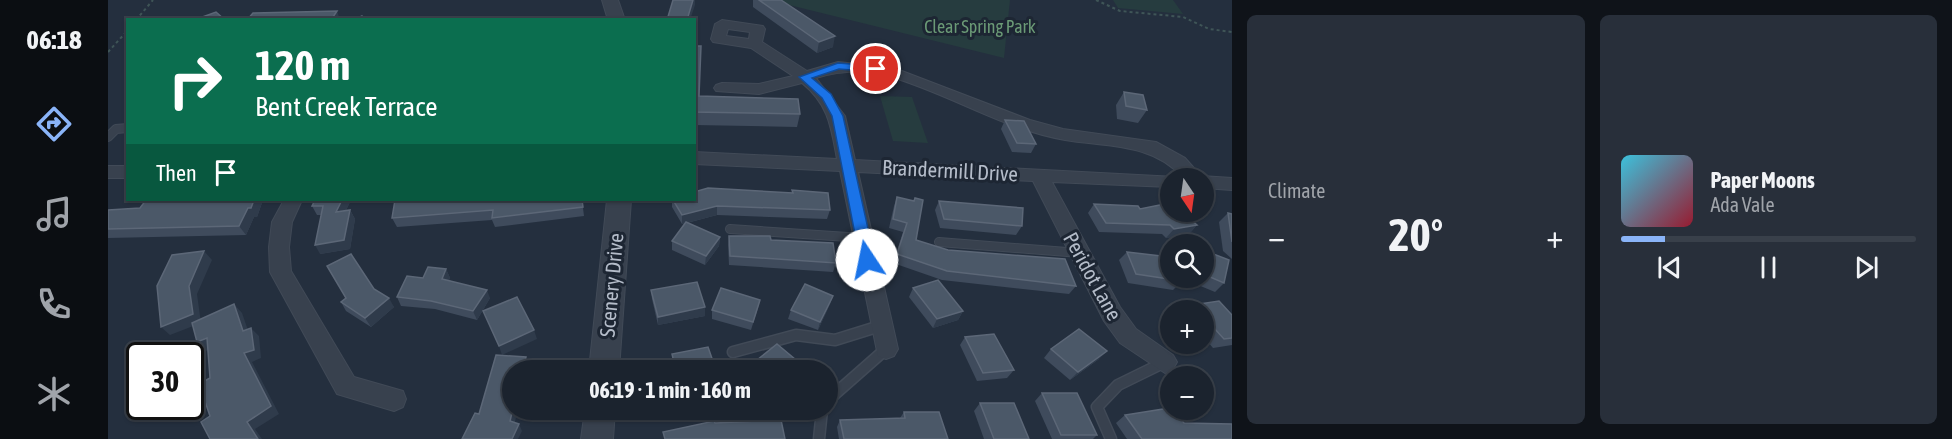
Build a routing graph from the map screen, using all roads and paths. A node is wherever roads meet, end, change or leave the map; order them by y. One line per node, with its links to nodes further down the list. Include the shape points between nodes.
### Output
1 (153, 0): 4 (path)
2 (610, 0): 5 (street)
3 (1096, 0): 7 (path, via 1120,11 1183,17 1209,29)
4 (138, 18)
5 (616, 18)
6 (126, 32): 9 (path)
7 (1232, 32)
8 (755, 44): 10 (street)
9 (108, 52)
10 (804, 77): 11 (street, via 759,89); 15 (street, via 827,96 837,116); 16 (street, via 838,66 889,71 1024,124 1063,134 1150,146)
11 (722, 88)
12 (126, 128): 13 (lane, via 116,129)
13 (108, 137)
14 (696, 158): 15 (street, Brandermill Drive)
15 (849, 165): 19 (street, Brandermill Drive); 26 (street)
16 (1184, 168)
17 (108, 172): 18 (street)
18 (126, 172)
19 (1039, 174): 20 (street, Brandermill Drive); 28 (street, Peridot Lane)
20 (1160, 180)
21 (1214, 183): 22 (street)
22 (1232, 184)
23 (292, 201): 35 (street, via 282,222 281,272 346,386)
24 (619, 201): 32 (street, Scenery Drive)
25 (730, 229): 26 (lane)
26 (863, 238): 29 (street)
27 (939, 242): 28 (lane)
28 (1080, 253): 33 (street, Peridot Lane, via 1128,336)
29 (880, 326): 30 (street); 31 (lane, via 835,340 796,335)
30 (886, 349): 34 (lane)
31 (733, 352)
32 (605, 360)
33 (1165, 362): 40 (lane, via 1118,385 1097,407)
34 (838, 391)
35 (394, 399)
36 (599, 420): 38 (street)
37 (821, 420): 39 (lane)
38 (597, 439)
39 (819, 439)
40 (1110, 439)

